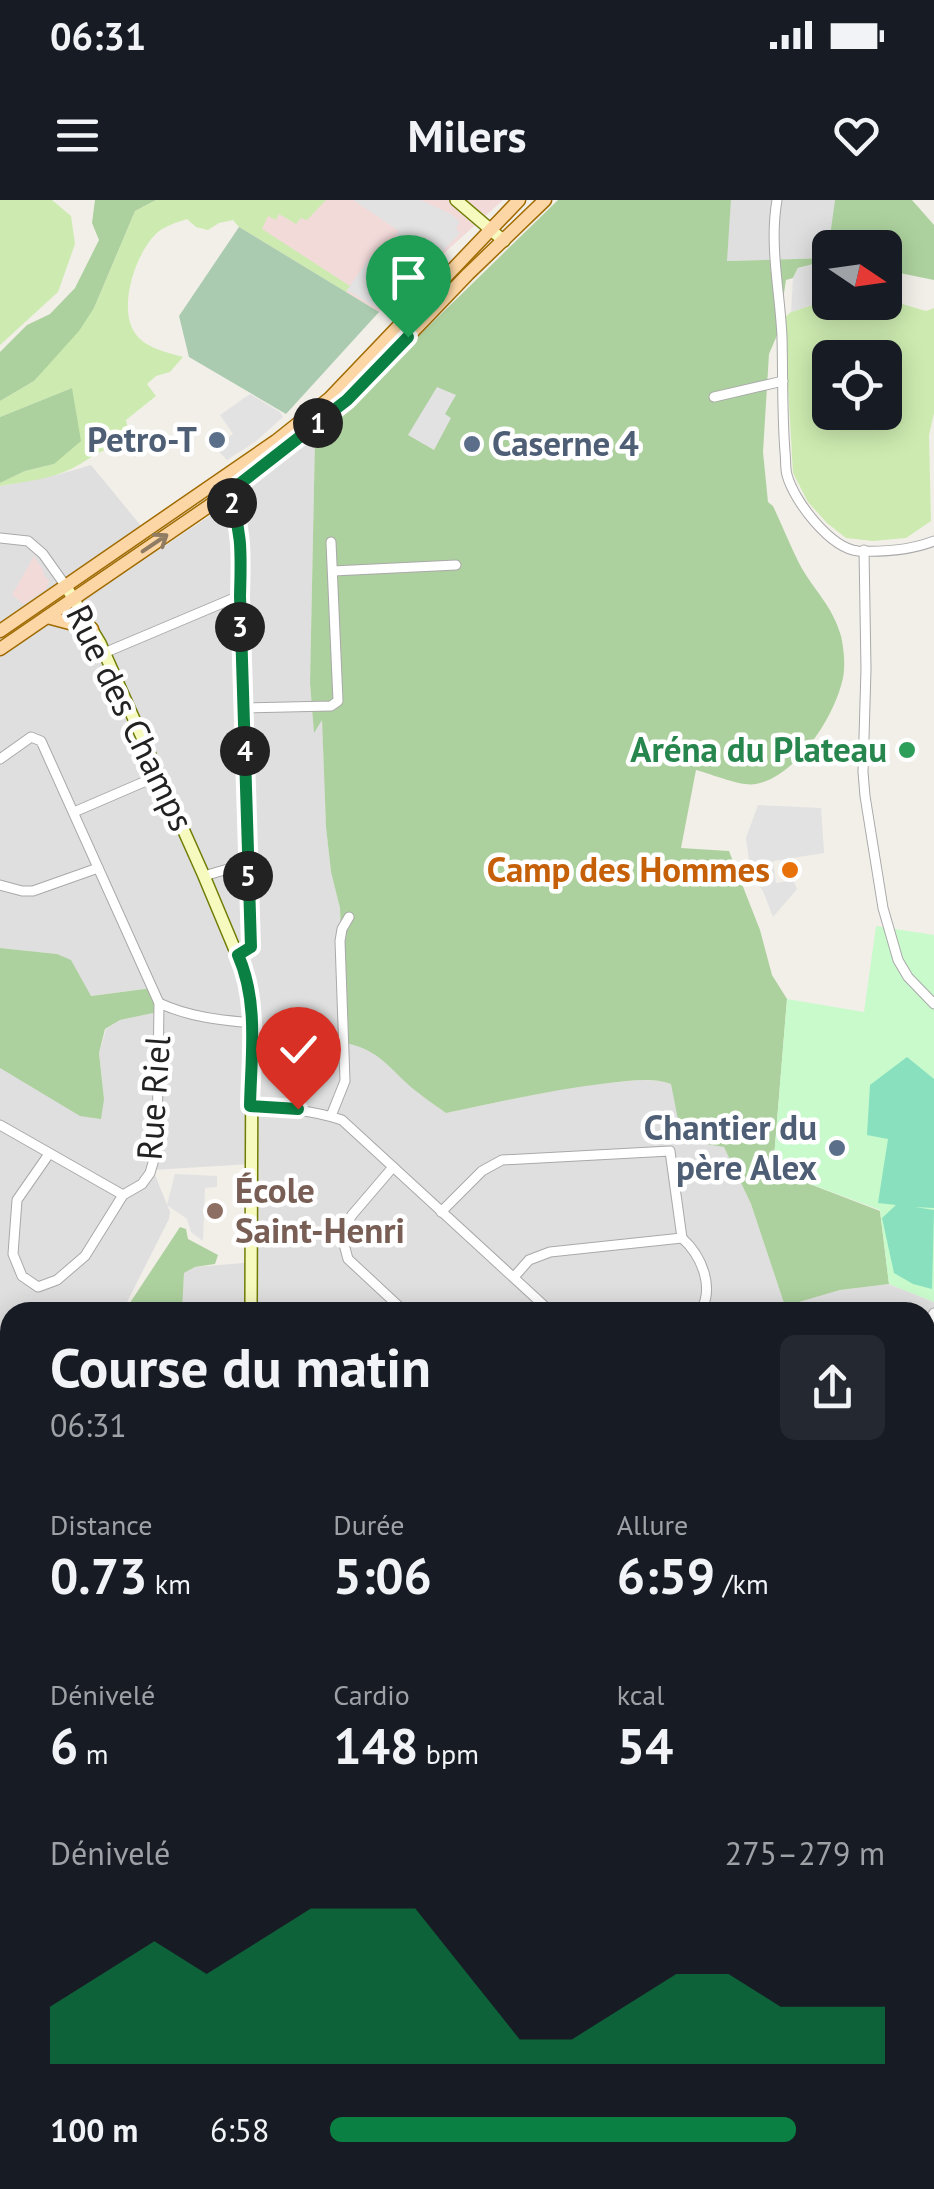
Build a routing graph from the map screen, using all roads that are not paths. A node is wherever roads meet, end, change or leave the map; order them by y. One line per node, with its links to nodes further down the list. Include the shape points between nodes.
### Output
1 (456, 200): 5 (street)
2 (520, 200): 5 (main road)
3 (545, 200): 6 (main road)
4 (778, 200): 7 (street, via 773,226)
5 (492, 229): 6 (street); 16 (main road, via 330,398)
6 (504, 241): 9 (main road, via 347,400)
7 (783, 382): 8 (street); 13 (street, via 786,470 795,494 833,538)
8 (714, 397)
9 (228, 493): 17 (street, via 240,529); 18 (main road, one-way to 9)
10 (0, 538): 16 (street, Rue des Champs, via 28,541)
11 (934, 541): 13 (street)
12 (332, 542): 15 (street)
13 (864, 550): 35 (street, via 865,796 898,960)
14 (456, 565): 15 (street)
15 (333, 571): 24 (street, via 338,701)
16 (65, 586): 18 (street, Rue des Champs); 21 (main road)
17 (240, 596): 23 (street); 24 (street)
18 (74, 598): 19 (main road); 20 (street, Rue des Champs)
19 (47, 617): 20 (main road); 22 (main road)
20 (92, 629): 23 (street, Rue des Champs)
21 (0, 631)
22 (0, 649)
23 (104, 652): 26 (street, Rue des Champs)
24 (243, 708): 28 (street)
25 (0, 759): 27 (street, Rue Riel, via 32,738 41,741)
26 (160, 776): 27 (street); 30 (street, Rue des Champs)
27 (74, 812): 29 (street, Rue Riel)
28 (248, 864): 30 (street, Rue des Champs); 33 (street, via 251,947)
29 (98, 868): 31 (street, via 33,891); 34 (street, Rue Riel)
30 (204, 876): 33 (street, Rue des Champs)
31 (0, 886)
32 (349, 917): 38 (street, via 340,941 345,1081)
33 (238, 955): 36 (street, Rue des Champs)
34 (159, 1002): 36 (street, via 214,1020); 42 (street, Rue Riel, via 157,1149 142,1184)
35 (934, 1004)
36 (252, 1023): 37 (street, Rue des Champs)
37 (250, 1106): 38 (street); 46 (street, Rue des Champs)
38 (331, 1116): 41 (street)
39 (0, 1125): 40 (street)
40 (49, 1154): 42 (street); 42 (street, Rue Riel, via 17,1200 13,1254 22,1276 38,1286 57,1280 85,1256)
41 (393, 1167): 43 (street); 47 (street, via 352,1215 342,1238 348,1259)
42 (122, 1195)
43 (441, 1212): 44 (street, via 502,1160 670,1151); 45 (street)
44 (682, 1238): 45 (street, via 544,1253); 49 (street, via 706,1279)
45 (514, 1277): 48 (street)
46 (251, 1302)
47 (394, 1302)
48 (540, 1302)
49 (704, 1302)

